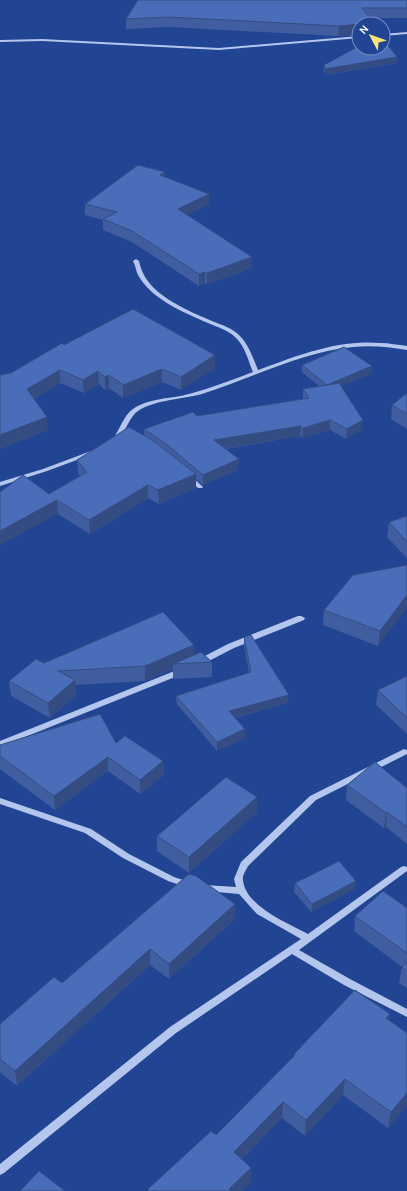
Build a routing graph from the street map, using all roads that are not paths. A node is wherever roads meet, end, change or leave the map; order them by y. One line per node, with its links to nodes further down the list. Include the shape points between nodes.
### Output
1 (407, 33): 2 (street)
2 (391, 34)
3 (351, 39): 4 (street, via 219,48 42,40)
4 (0, 41)
5 (136, 261): 7 (street, via 138,272 148,285 169,301 240,338)
6 (407, 348): 7 (street, via 358,344 324,350)
7 (256, 372): 8 (street, via 191,396 134,410 128,418 126,433)
8 (111, 442)
9 (98, 450): 11 (street)
10 (183, 471): 12 (street)
11 (0, 484)
12 (200, 487)
13 (300, 618): 14 (street, via 231,646 185,670)
14 (0, 744)
15 (404, 752): 18 (street, via 312,798 244,864 238,879)
16 (0, 801): 18 (street, via 88,831 126,856 171,879 196,887)
17 (404, 869): 19 (street)
18 (241, 891): 19 (street, via 260,912)
19 (308, 939): 20 (street)
20 (292, 950): 21 (street); 22 (street, via 172,1030)
21 (407, 1013)
22 (0, 1170)

